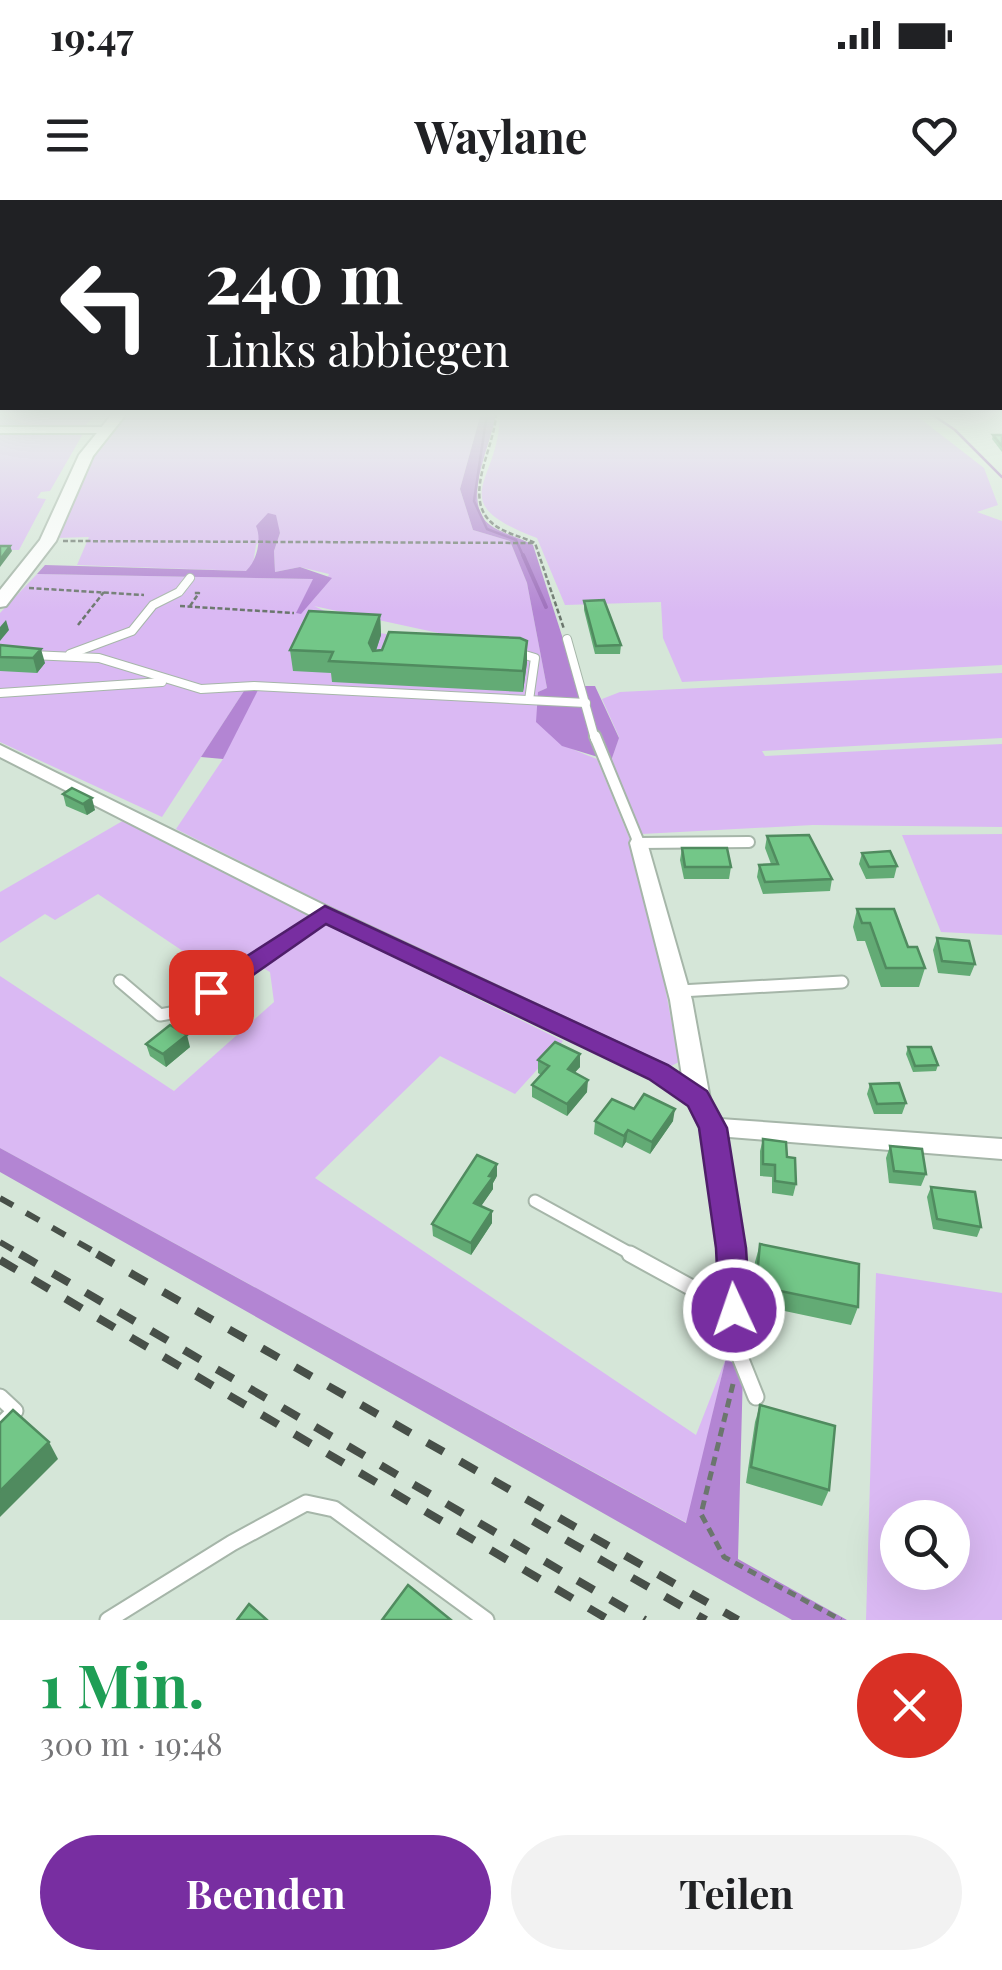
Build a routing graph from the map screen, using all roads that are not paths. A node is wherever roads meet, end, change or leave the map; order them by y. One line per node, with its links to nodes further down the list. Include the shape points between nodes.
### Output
1 (75, 479): 3 (street, via 48,541)
2 (190, 578): 7 (lane, via 153,605 132,631)
3 (0, 602)
4 (568, 639): 11 (lane)
5 (502, 651): 10 (lane, via 535,658)
6 (16, 654): 7 (lane)
7 (64, 656): 8 (lane, via 99,658)
8 (168, 682): 9 (lane); 10 (lane, via 201,689)
9 (0, 692)
10 (529, 700): 11 (lane)
11 (586, 702): 13 (lane, via 600,755)
12 (0, 750): 15 (street)
13 (639, 842): 14 (lane); 18 (street)
14 (749, 842)
15 (325, 914): 16 (lane, via 182,1011 160,1015); 19 (street, via 659,1072)
16 (120, 982)
17 (842, 982): 18 (lane)
18 (679, 991): 19 (street)
19 (698, 1098): 20 (street)
20 (713, 1128): 21 (street); 23 (lane)
21 (1002, 1149)
22 (535, 1202): 23 (lane)
23 (734, 1310): 24 (lane, via 740,1357)
24 (756, 1396)
25 (0, 1398): 26 (lane, via 16,1411)
26 (0, 1426)
27 (108, 1620): 28 (lane, via 306,1503 334,1509)
28 (486, 1620)

